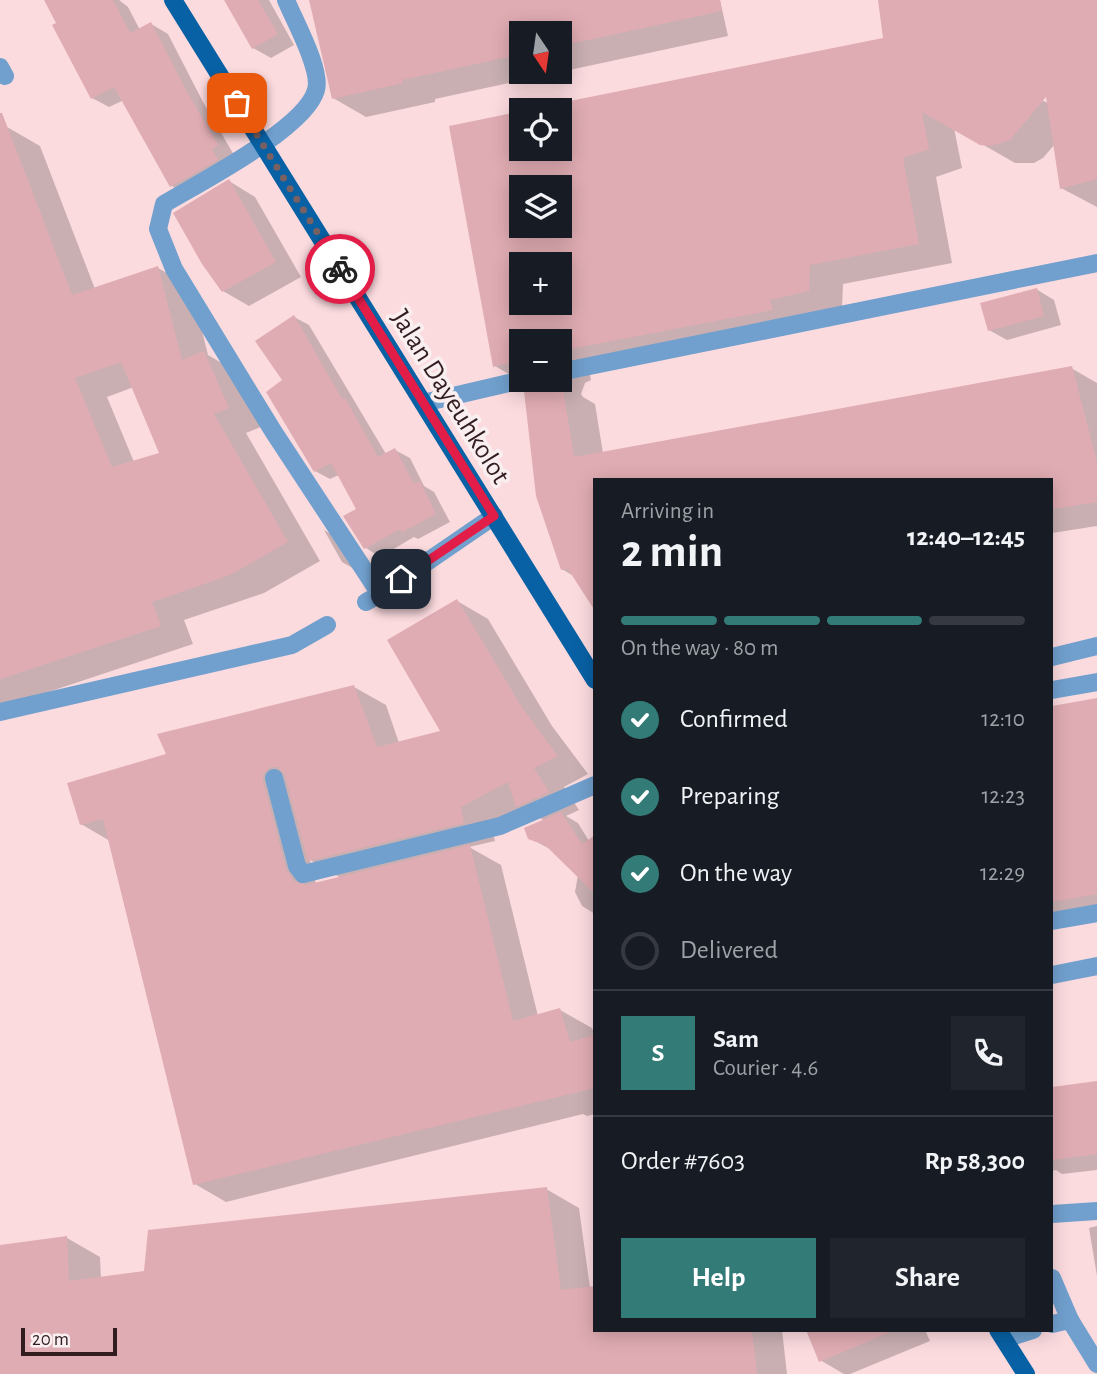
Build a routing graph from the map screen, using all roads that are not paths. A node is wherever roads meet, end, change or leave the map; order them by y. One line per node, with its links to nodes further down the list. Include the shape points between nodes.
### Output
1 (173, 0): 3 (main road, Jalan Dayeuhkolot)
2 (286, 0): 3 (lane, via 314,66 317,90 301,114)
3 (262, 144): 7 (main road, Jalan Dayeuhkolot); 8 (lane, via 164,204 158,229 174,269 373,598)
4 (1097, 263): 5 (lane)
5 (572, 370)
6 (509, 383): 7 (lane)
7 (423, 403): 8 (main road, Jalan Dayeuhkolot)
8 (494, 516): 12 (main road, Jalan Dayeuhkolot)
9 (327, 625): 15 (lane, via 292,645)
10 (1097, 646): 11 (lane)
11 (1053, 657)
12 (593, 677)
13 (1097, 681): 14 (lane)
14 (1053, 690)
15 (0, 712)
16 (274, 778): 17 (lane, via 296,866 300,873 308,874 500,826)
17 (593, 786)
18 (1097, 913): 19 (lane)
19 (1053, 921)
20 (1097, 966): 21 (lane)
21 (1053, 975)
22 (1097, 1211): 23 (lane)
23 (1053, 1214)
24 (1053, 1281): 25 (lane)
25 (1070, 1320): 26 (lane); 28 (lane)
26 (1053, 1324)
27 (1001, 1334): 29 (main road)
28 (1097, 1364)
29 (1026, 1374)

